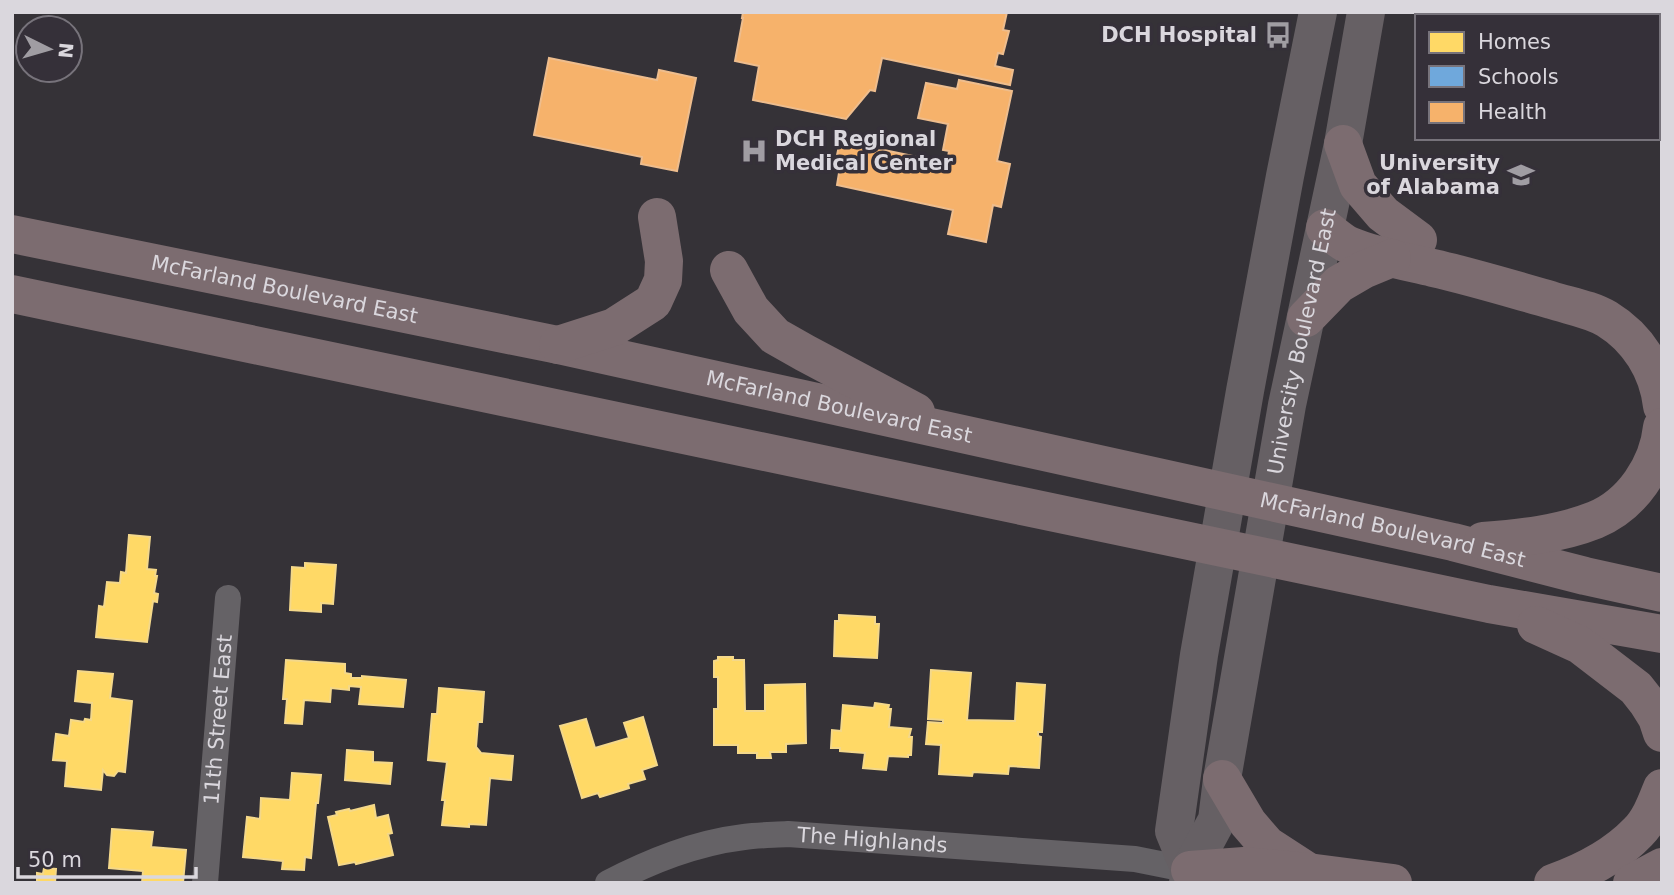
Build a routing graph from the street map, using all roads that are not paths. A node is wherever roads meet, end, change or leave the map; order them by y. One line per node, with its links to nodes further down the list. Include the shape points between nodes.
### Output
1 (1318, 12): 26 (main road, via 1199,655 1174,831)
2 (1366, 12): 3 (main road, University Boulevard East)
3 (1343, 144): 5 (main road, University Boulevard East); 7 (highway, via 1358,185)
4 (657, 217): 12 (highway, via 664,261 663,280 653,302 614,327)
5 (1325, 228): 7 (highway, via 1355,222); 10 (main road, University Boulevard East)
6 (12, 234): 12 (highway, McFarland Boulevard East)
7 (1405, 249): 10 (highway, via 1339,284); 11 (highway, via 1504,262 1637,316); 13 (highway, via 1481,279 1605,318 1646,358)
8 (729, 270): 15 (highway, via 751,310 775,336)
9 (12, 294): 19 (highway)
10 (1306, 318): 22 (main road, University Boulevard East)
11 (1662, 333)
12 (558, 345): 15 (highway, McFarland Boulevard East)
13 (1662, 405)
14 (1662, 427): 16 (highway, via 1658,450 1641,484 1597,520 1515,538)
15 (955, 433): 16 (highway, McFarland Boulevard East)
16 (1453, 541): 17 (highway, McFarland Boulevard East)
17 (1662, 593)
18 (228, 598): 27 (street, 11th Street East)
19 (1489, 604): 20 (highway); 21 (highway, via 1580,645 1636,688)
20 (1662, 634)
21 (1662, 733)
22 (1222, 779): 25 (highway, via 1267,845); 26 (main road, University Boulevard East, via 1217,820)
23 (1662, 788): 31 (highway, via 1632,837 1607,857)
24 (1662, 867): 32 (highway)
25 (1308, 872): 26 (highway, via 1244,866); 30 (highway)
26 (1189, 876): 28 (street, The Highlands, via 1143,860 788,834 744,836 669,854); 29 (highway)
27 (205, 883)
28 (608, 883)
29 (1227, 883)
30 (1393, 883)
31 (1553, 883)
32 (1632, 883)

